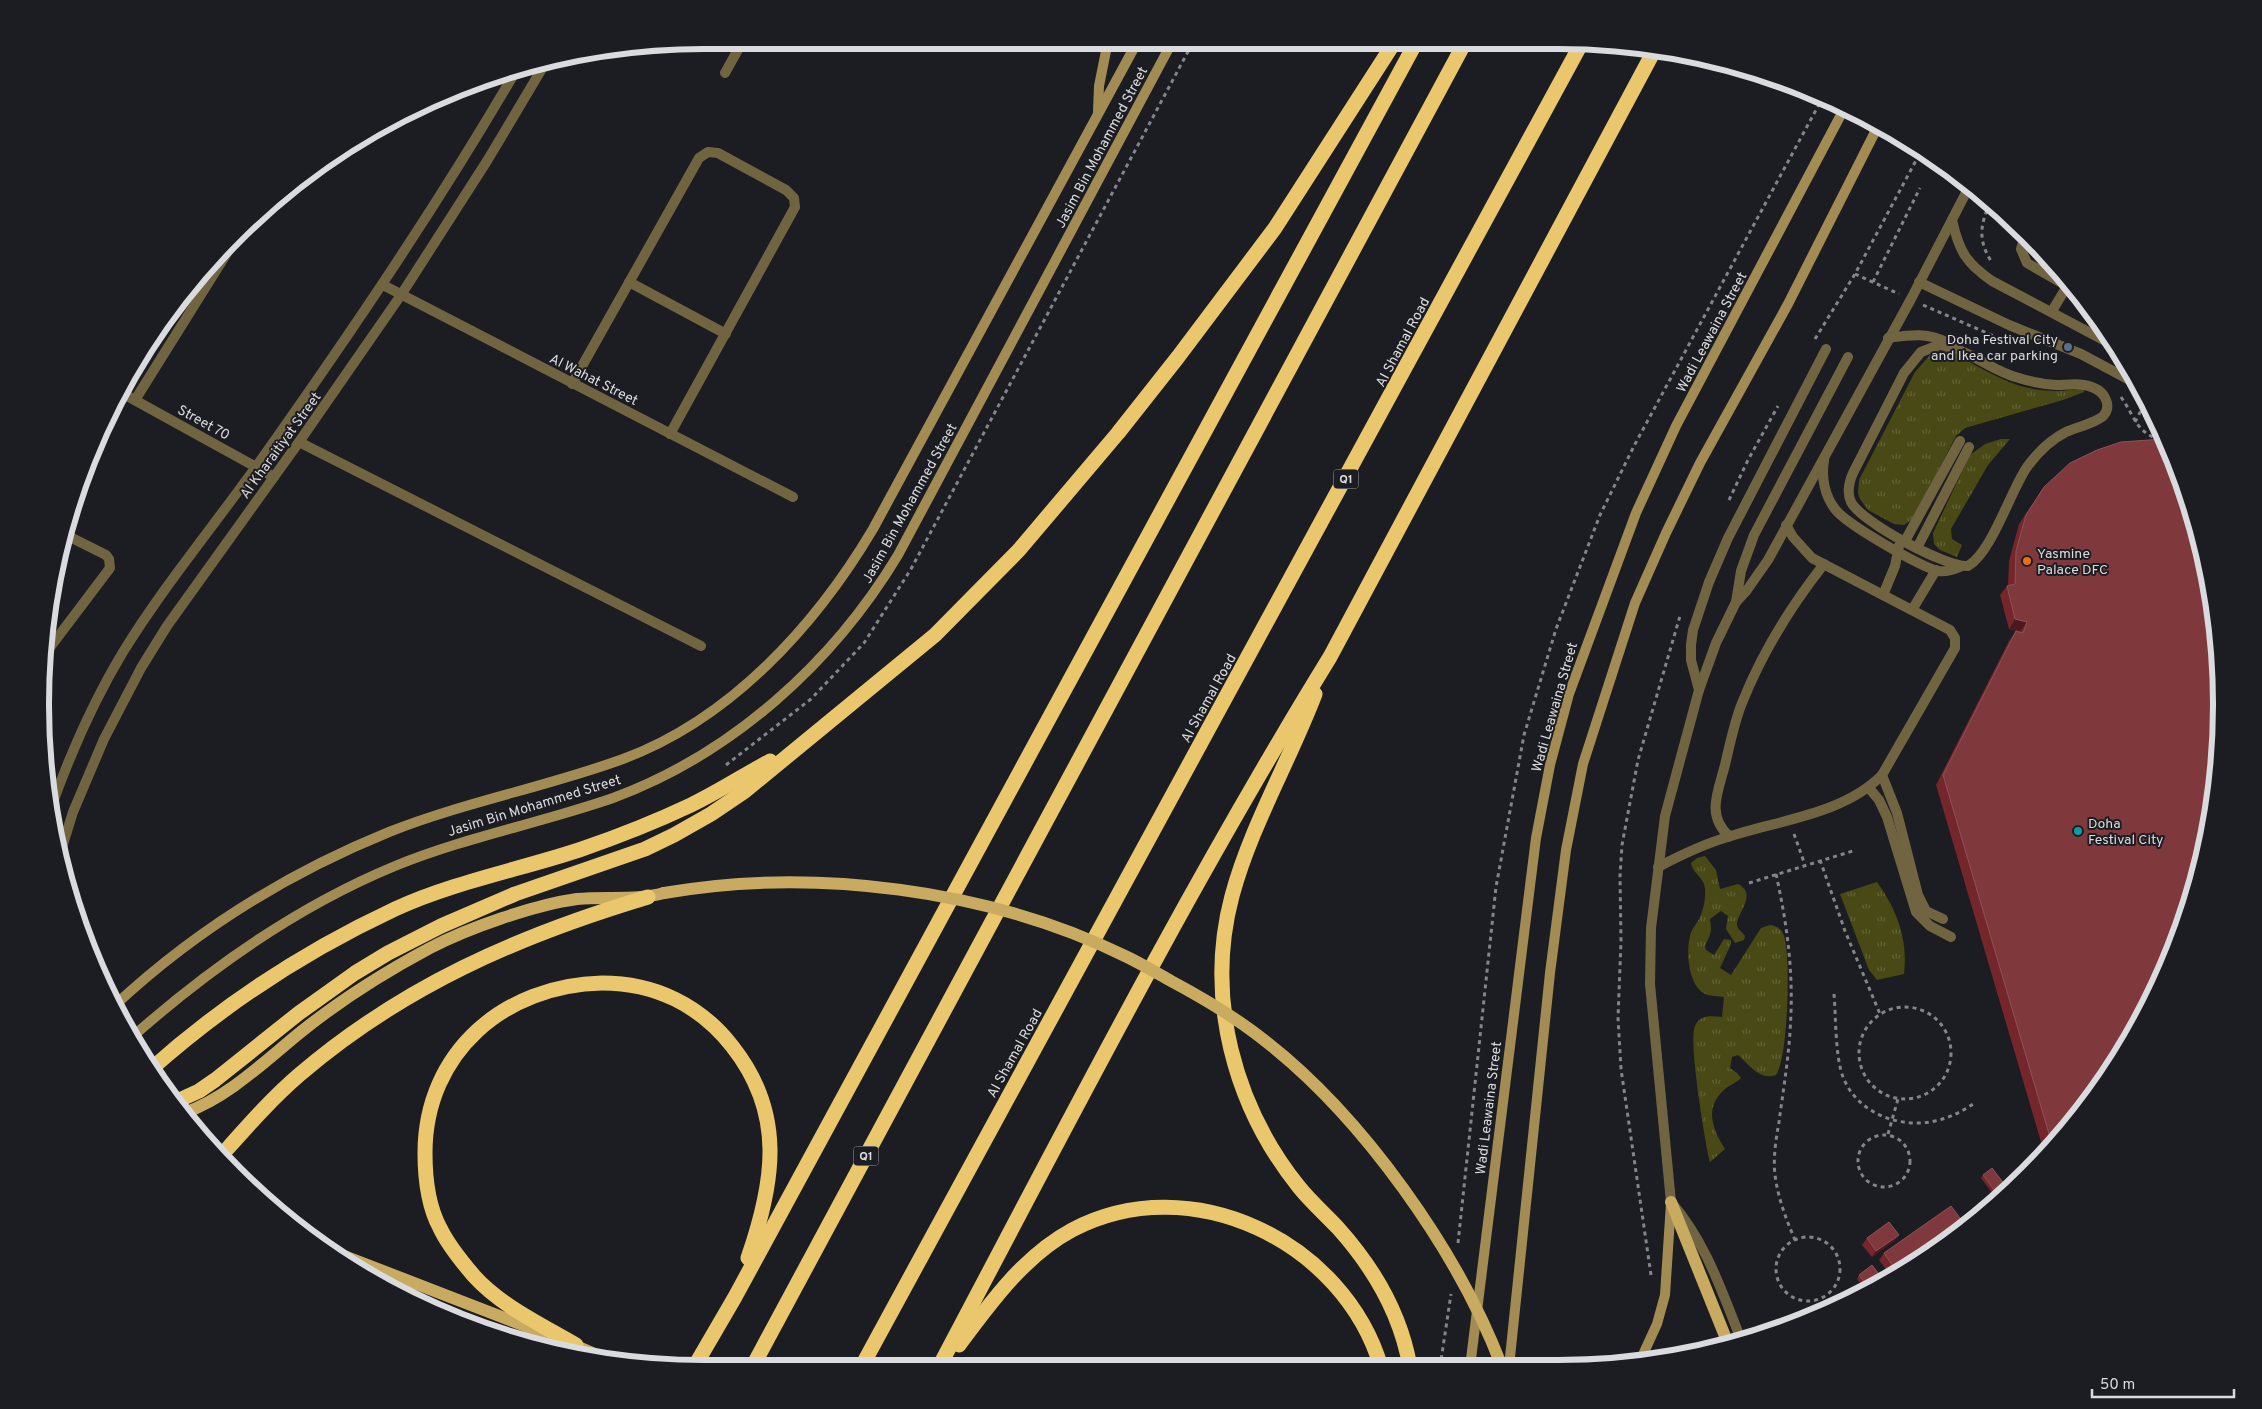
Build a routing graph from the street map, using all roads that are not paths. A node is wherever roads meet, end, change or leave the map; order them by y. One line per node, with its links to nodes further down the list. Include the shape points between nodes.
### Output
1 (738, 49): 11 (street)
2 (1106, 49): 14 (main road, via 1099,86)
3 (1133, 49): 14 (main road, Jasim Bin Mohammed Street)
4 (1168, 49): 71 (main road, Jasim Bin Mohammed Street, via 898,556 853,622 796,682 729,738 649,783 563,814 428,853 328,898 210,973)
5 (1390, 49): 60 (highway, via 1275,228 1069,493 998,573 935,635)
6 (1412, 49): 78 (highway)
7 (1462, 49): 86 (highway, Q1)
8 (1578, 49): 87 (highway, Al Shamal Road / Q1)
9 (1651, 55): 58 (highway)
10 (542, 69): 25 (street, Al Kharaitiyat Street)
11 (725, 73)
12 (510, 79): 23 (street, Al Kharaitiyat Street)
13 (1842, 113): 92 (main road, Wadi Leawaina Street, via 1676,426 1636,512 1570,694 1550,765 1536,838)
14 (1098, 115): 70 (main road, Jasim Bin Mohammed Street, via 857,556 805,626 755,676 677,732 625,758 416,822 296,875 198,938)
15 (1874, 131): 83 (main road, via 1788,304 1700,463 1666,533 1635,603 1583,764 1566,850 1550,973)
16 (1967, 192): 17 (street)
17 (1952, 220): 22 (street); 26 (street, via 1965,257 1975,269)
18 (2023, 243): 20 (street, via 2021,250 2026,263)
19 (223, 260): 36 (street)
20 (2056, 278)
21 (629, 282): 27 (street); 27 (street, via 699,158 708,152 718,153 786,190 795,203); 34 (street)
22 (1919, 282): 28 (street); 33 (street, via 2009,325 2081,354)
23 (382, 285): 25 (street, Al Wahat Street); 42 (street, Al Kharaitiyat Street)
24 (2065, 289): 26 (street)
25 (401, 295): 34 (street, Al Wahat Street); 39 (street, Al Kharaitiyat Street)
26 (2052, 311): 29 (street)
27 (726, 334): 37 (street)
28 (1888, 338): 30 (street, via 1929,336); 41 (street)
29 (2102, 339)
30 (1953, 346): 47 (street, via 1939,345 1921,352 1914,359 1850,480 1849,495 1856,509); 51 (street, via 2017,378 2094,388 2103,394 2107,404 2100,419 2064,433 2041,450 2018,480 1982,555 1968,566)
31 (1826, 349): 59 (street, via 1728,538 1709,582 1691,645 1691,660)
32 (1848, 357): 54 (street, via 1754,535 1741,571)
33 (2125, 378)
34 (572, 384): 37 (street, Al Wahat Street)
35 (127, 395): 36 (street, Street 70)
36 (135, 400): 42 (street, Street 70)
37 (670, 434): 44 (street, Al Wahat Street)
38 (1960, 441): 47 (street)
39 (299, 442): 43 (street, Al Kharaitiyat Street); 57 (street)
40 (1970, 447): 48 (street)
41 (1825, 456): 45 (street); 49 (street, via 1825,490 1836,510 1853,525)
42 (256, 466): 43 (street, Street 70); 63 (street, Al Kharaitiyat Street, via 124,652 83,726)
43 (274, 477): 65 (street, Al Kharaitiyat Street, via 187,596 141,668 88,775)
44 (793, 497)
45 (1786, 525): 50 (street, via 1802,548); 54 (street, via 1758,575)
46 (70, 537): 56 (street, via 106,555 110,568)
47 (1902, 539): 48 (street); 49 (street)
48 (1917, 548): 51 (street)
49 (1899, 551): 52 (street); 53 (street)
50 (1824, 564): 53 (street); 64 (street, via 1774,638 1742,704 1716,798 1716,820)
51 (1960, 567): 52 (street)
52 (1936, 570): 55 (street)
53 (1883, 595): 55 (street)
54 (1736, 602): 59 (street, via 1716,643)
55 (1912, 610): 61 (street, via 1950,630 1956,643)
56 (52, 645)
57 (701, 646)
58 (1330, 657): 88 (highway, via 1285,729 1128,1011); 91 (highway, via 1260,820 1232,897 1224,940 1225,1018 1233,1062 1257,1124 1300,1188 1370,1269 1394,1311)
59 (1699, 690): 66 (street, via 1665,816)
60 (802, 744): 72 (highway, via 692,804 650,823 578,850 461,884 397,908 280,970 188,1036); 73 (highway, via 744,791 674,835 616,860 515,894 388,953 299,1013 215,1080)
61 (1882, 775): 62 (street); 68 (street, via 1897,813 1920,900 1929,914)
62 (1869, 788): 64 (street, via 1841,804); 69 (street, via 1887,818 1916,912 1930,926)
63 (55, 797)
64 (1729, 836): 66 (street)
65 (64, 843)
66 (1658, 867): 76 (street, via 1651,928 1650,984)
67 (648, 897): 74 (main road, via 574,900 488,924 432,947 364,986 223,1093); 75 (highway, via 584,916 494,952 400,1001 298,1076); 93 (main road, bridge, via 723,885 784,882 842,883 903,890 979,904 1059,929 1124,955 1188,990 1264,1040 1340,1112 1375,1152 1422,1216 1452,1264 1490,1335)
68 (1942, 920)
69 (1951, 937)
70 (120, 1002)
71 (137, 1033)
72 (156, 1064)
73 (181, 1099)
74 (189, 1110)
75 (225, 1152)
76 (1671, 1202): 79 (street, via 1704,1250); 80 (main road); 84 (main road, via 1665,1295 1657,1324)
77 (361, 1262): 81 (main road)
78 (735, 1296): 81 (highway, via 765,1204 771,1166 765,1109 742,1059 699,1013 659,992 614,983 550,989 502,1010 468,1039 454,1059 430,1108 425,1138 425,1169 439,1227 475,1277 501,1300); 85 (highway)
79 (1739, 1334)
80 (1726, 1338)
81 (576, 1345): 82 (main road)
82 (586, 1349)
83 (1510, 1356): 94 (main road); 95 (main road)
84 (1641, 1356)
85 (698, 1360)
86 (756, 1360)
87 (865, 1360)
88 (943, 1360)
89 (948, 1360): 90 (highway, via 1012,1278 1050,1245 1072,1230 1096,1220 1143,1209 1168,1208 1226,1216 1278,1238 1303,1254 1351,1303 1366,1328)
90 (1378, 1360)
91 (1409, 1360)
92 (1471, 1360)
93 (1499, 1360)
94 (1509, 1360)
95 (1511, 1360)

